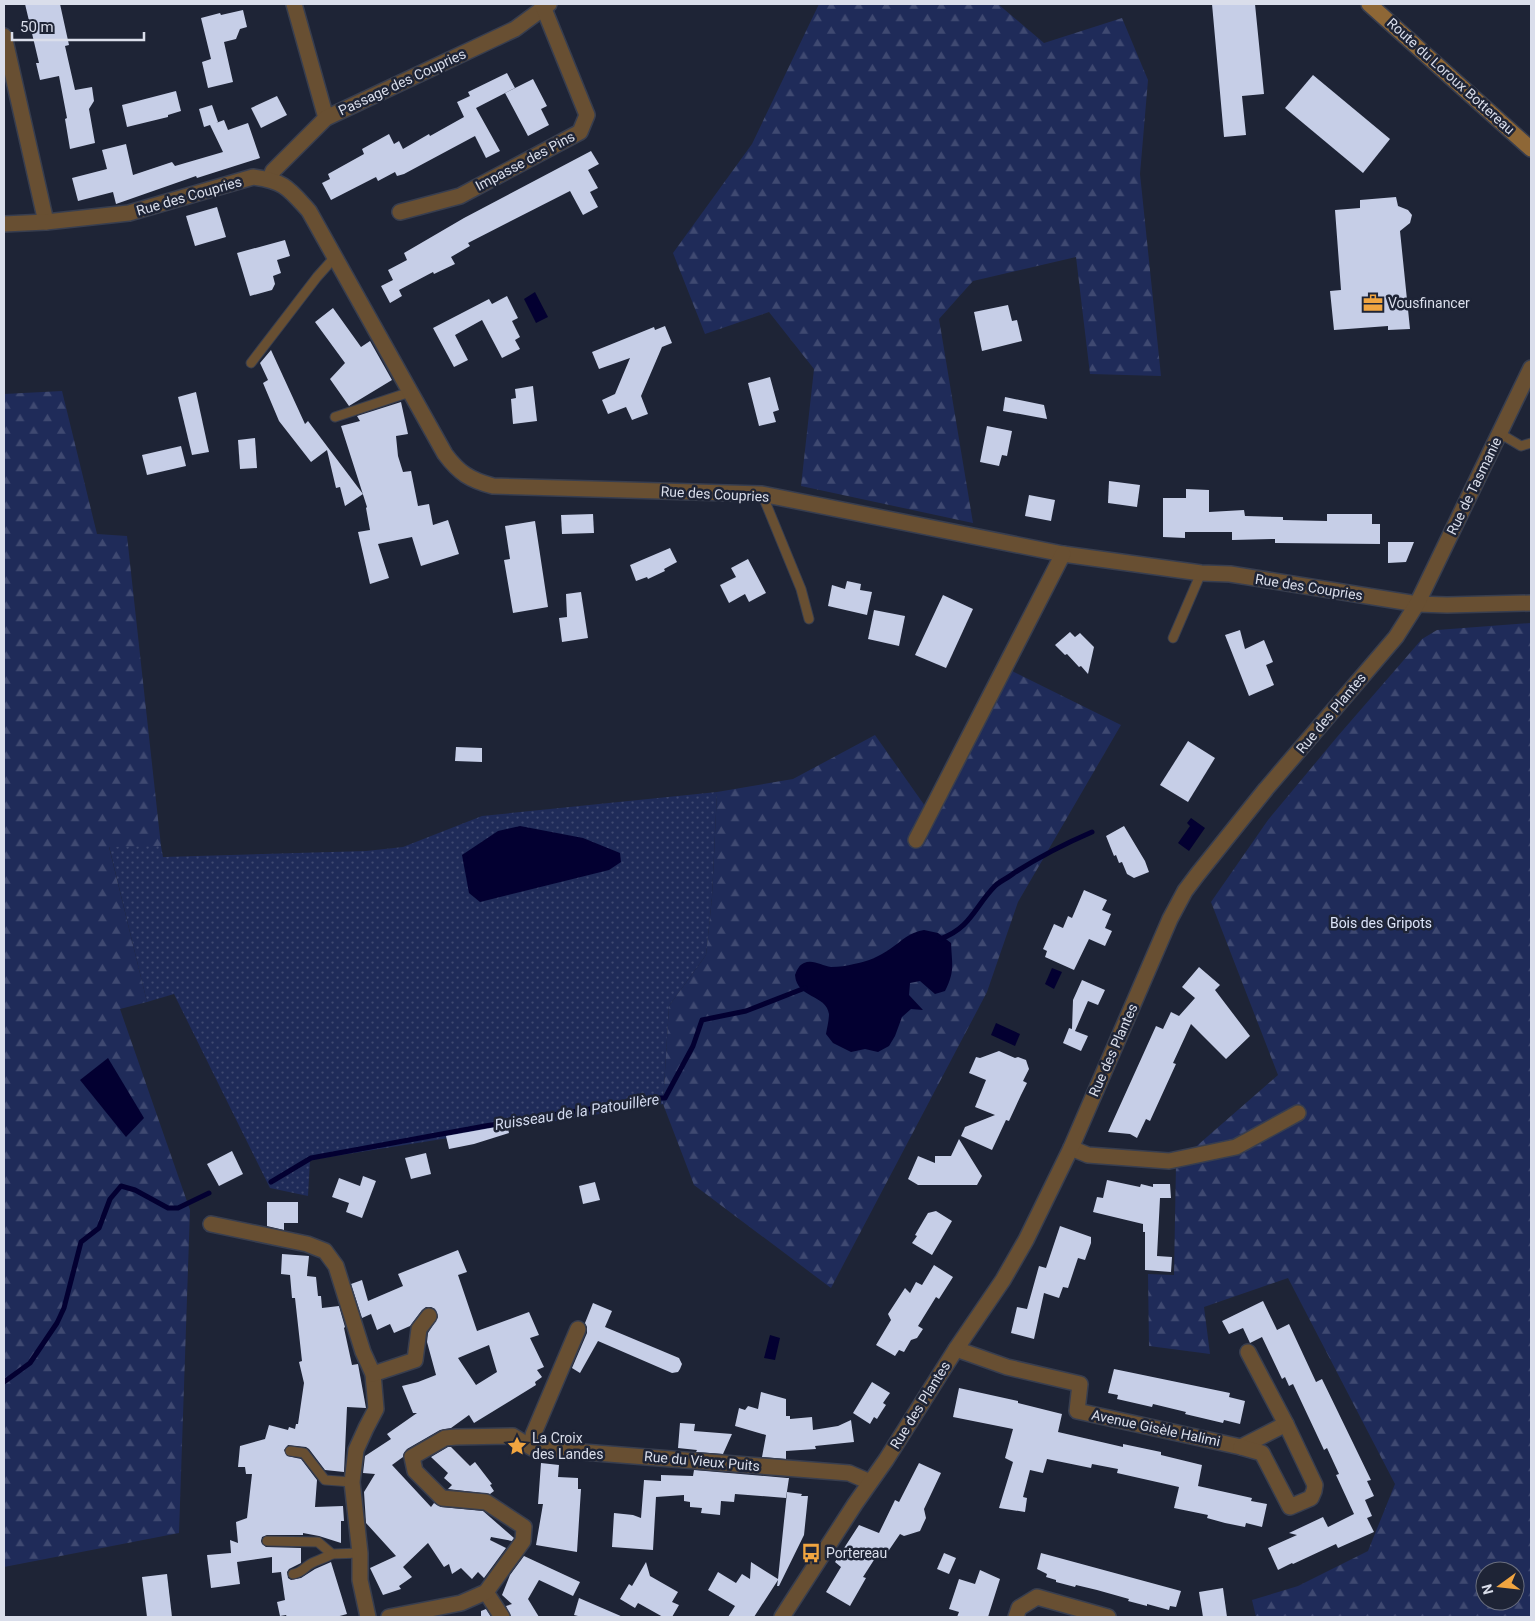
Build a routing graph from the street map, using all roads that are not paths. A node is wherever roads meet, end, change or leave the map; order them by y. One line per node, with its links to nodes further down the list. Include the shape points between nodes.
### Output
1 (294, 4): 5 (street)
2 (1370, 4): 6 (main road, Route du Loroux Bottereau)
3 (545, 5): 5 (street, Passage des Coupries, via 514,29); 8 (street, Impasse des Pins, via 587,115 580,132 460,196)
4 (4, 36): 9 (street)
5 (326, 118): 7 (street, Passage des Coupries, via 273,172)
6 (1531, 149)
7 (270, 179): 9 (street, Rue des Coupries, via 253,177 129,213); 11 (street, Rue des Coupries, via 281,183 309,211)
8 (400, 212)
9 (46, 222): 10 (street, Rue des Coupries)
10 (4, 224)
11 (334, 258): 12 (lane); 14 (street, Rue des Coupries)
12 (251, 363)
13 (1531, 368): 16 (street, Rue de Tasmanie)
14 (410, 392): 15 (lane); 18 (street, Rue des Coupries, via 454,466 465,475 493,486)
15 (335, 417)
16 (1499, 433): 17 (lane, via 1522,446); 22 (street, Rue de Tasmanie)
17 (1531, 444)
18 (762, 494): 19 (street, Rue des Coupries); 23 (lane, via 801,589)
19 (1063, 554): 20 (street, Rue des Coupries); 25 (street)
20 (1201, 573): 22 (street, Rue des Coupries, via 1230,574); 24 (lane)
21 (1531, 603): 22 (street)
22 (1417, 604): 27 (street, Rue des Plantes, via 1396,637 1185,890)
23 (809, 619)
24 (1172, 638)
25 (916, 840)
26 (1298, 1112): 27 (street, via 1236,1147 1170,1161 1094,1155)
27 (1071, 1148): 31 (street, Rue des Plantes, via 1026,1240)
28 (210, 1224): 33 (street, via 307,1244 325,1252 336,1266)
29 (429, 1316): 33 (street, via 419,1330 415,1360)
30 (578, 1329): 35 (street)
31 (956, 1349): 36 (street, Avenue Gisèle Halimi, via 1007,1367 1080,1384 1077,1411); 39 (street, Rue des Plantes)
32 (1248, 1352): 34 (street, Avenue Gisèle Halimi)
33 (373, 1374): 38 (street, via 376,1409 356,1450)
34 (1286, 1424): 36 (street); 36 (street, Avenue Gisèle Halimi, via 1315,1485 1312,1498 1290,1507 1262,1452)
35 (532, 1441): 39 (street, Rue du Vieux Puits, via 849,1473); 44 (street, via 513,1436 444,1438 412,1457 415,1471 442,1498 486,1502 524,1527 523,1541)
36 (1241, 1447)
37 (290, 1451): 38 (lane, via 304,1453 325,1480)
38 (352, 1482): 41 (street)
39 (870, 1482): 48 (street, Rue des Plantes)
40 (267, 1542): 42 (lane, via 318,1542)
41 (360, 1553): 42 (lane); 45 (street, via 360,1580)
42 (332, 1554): 43 (lane)
43 (293, 1574)
44 (486, 1592): 46 (street, via 461,1603); 47 (street)
45 (368, 1617)
46 (388, 1617)
47 (502, 1617)
48 (782, 1617)
49 (1016, 1617): 50 (street, via 1019,1608 1037,1597)
50 (1108, 1617)

